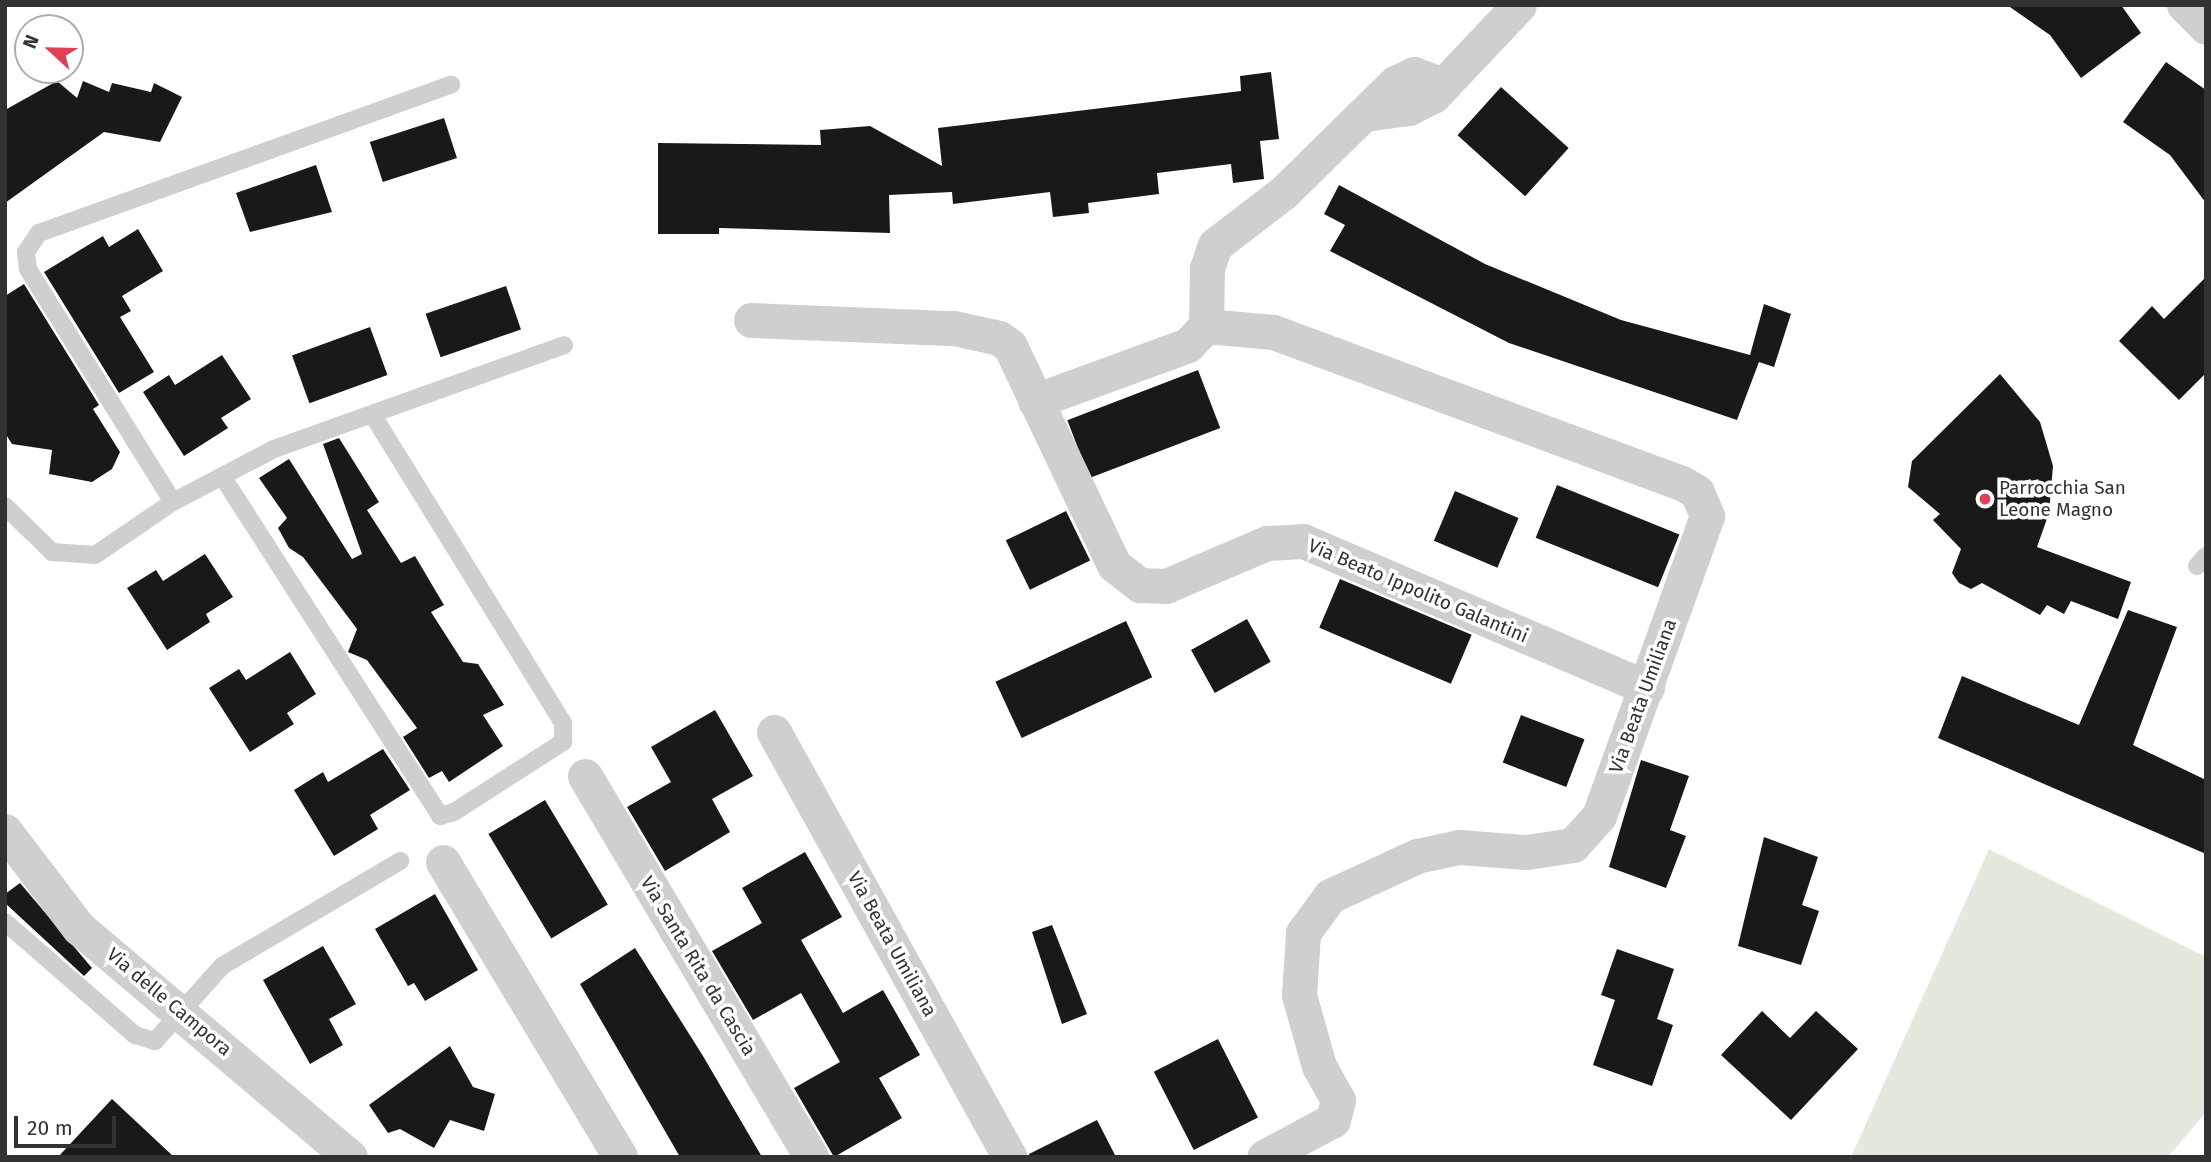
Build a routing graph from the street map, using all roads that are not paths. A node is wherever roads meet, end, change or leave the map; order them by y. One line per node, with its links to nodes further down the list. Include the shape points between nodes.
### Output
1 (1519, 5): 6 (street, via 1443,85 1414,75 1395,83 1284,192 1215,244 1207,268)
2 (2183, 5): 3 (street)
3 (2206, 26)
4 (451, 85): 11 (lane, via 39,233 26,251 28,269)
5 (751, 320): 8 (street, Via Beato Ippolito Galantini, via 954,328 999,338 1010,346)
6 (1206, 326): 8 (street, via 1188,345); 13 (street, Via Beata Umiliana, via 1273,332 1697,492 1707,516)
7 (564, 345): 9 (lane)
8 (1035, 401): 13 (street, Via Beato Ippolito Galantini, via 1114,565 1140,585 1166,586 1267,543 1303,541)
9 (372, 414): 10 (lane, via 274,449); 10 (lane, via 563,723 563,742 454,812 440,816)
10 (222, 476): 11 (lane)
11 (173, 502): 12 (lane, via 96,555 52,552)
12 (5, 506)
13 (1647, 688): 25 (street, Via Beata Umiliana, via 1599,816 1573,845 1526,852 1459,847 1417,856 1331,896 1303,933 1299,995 1319,1066 1338,1100 1333,1120)
14 (774, 732): 24 (street, Via Beata Umiliana)
15 (586, 776): 23 (street, Via Santa Rita da Cascia)
16 (5, 831): 20 (street, Via delle Campora, via 79,928)
17 (400, 862): 20 (lane, via 222,966)
18 (443, 862): 22 (street)
19 (5, 922): 20 (lane, via 135,1035 155,1041)
20 (181, 1010): 21 (street, Via delle Campora)
21 (350, 1157)
22 (620, 1157)
23 (811, 1157)
24 (1010, 1157)
25 (1264, 1157)

